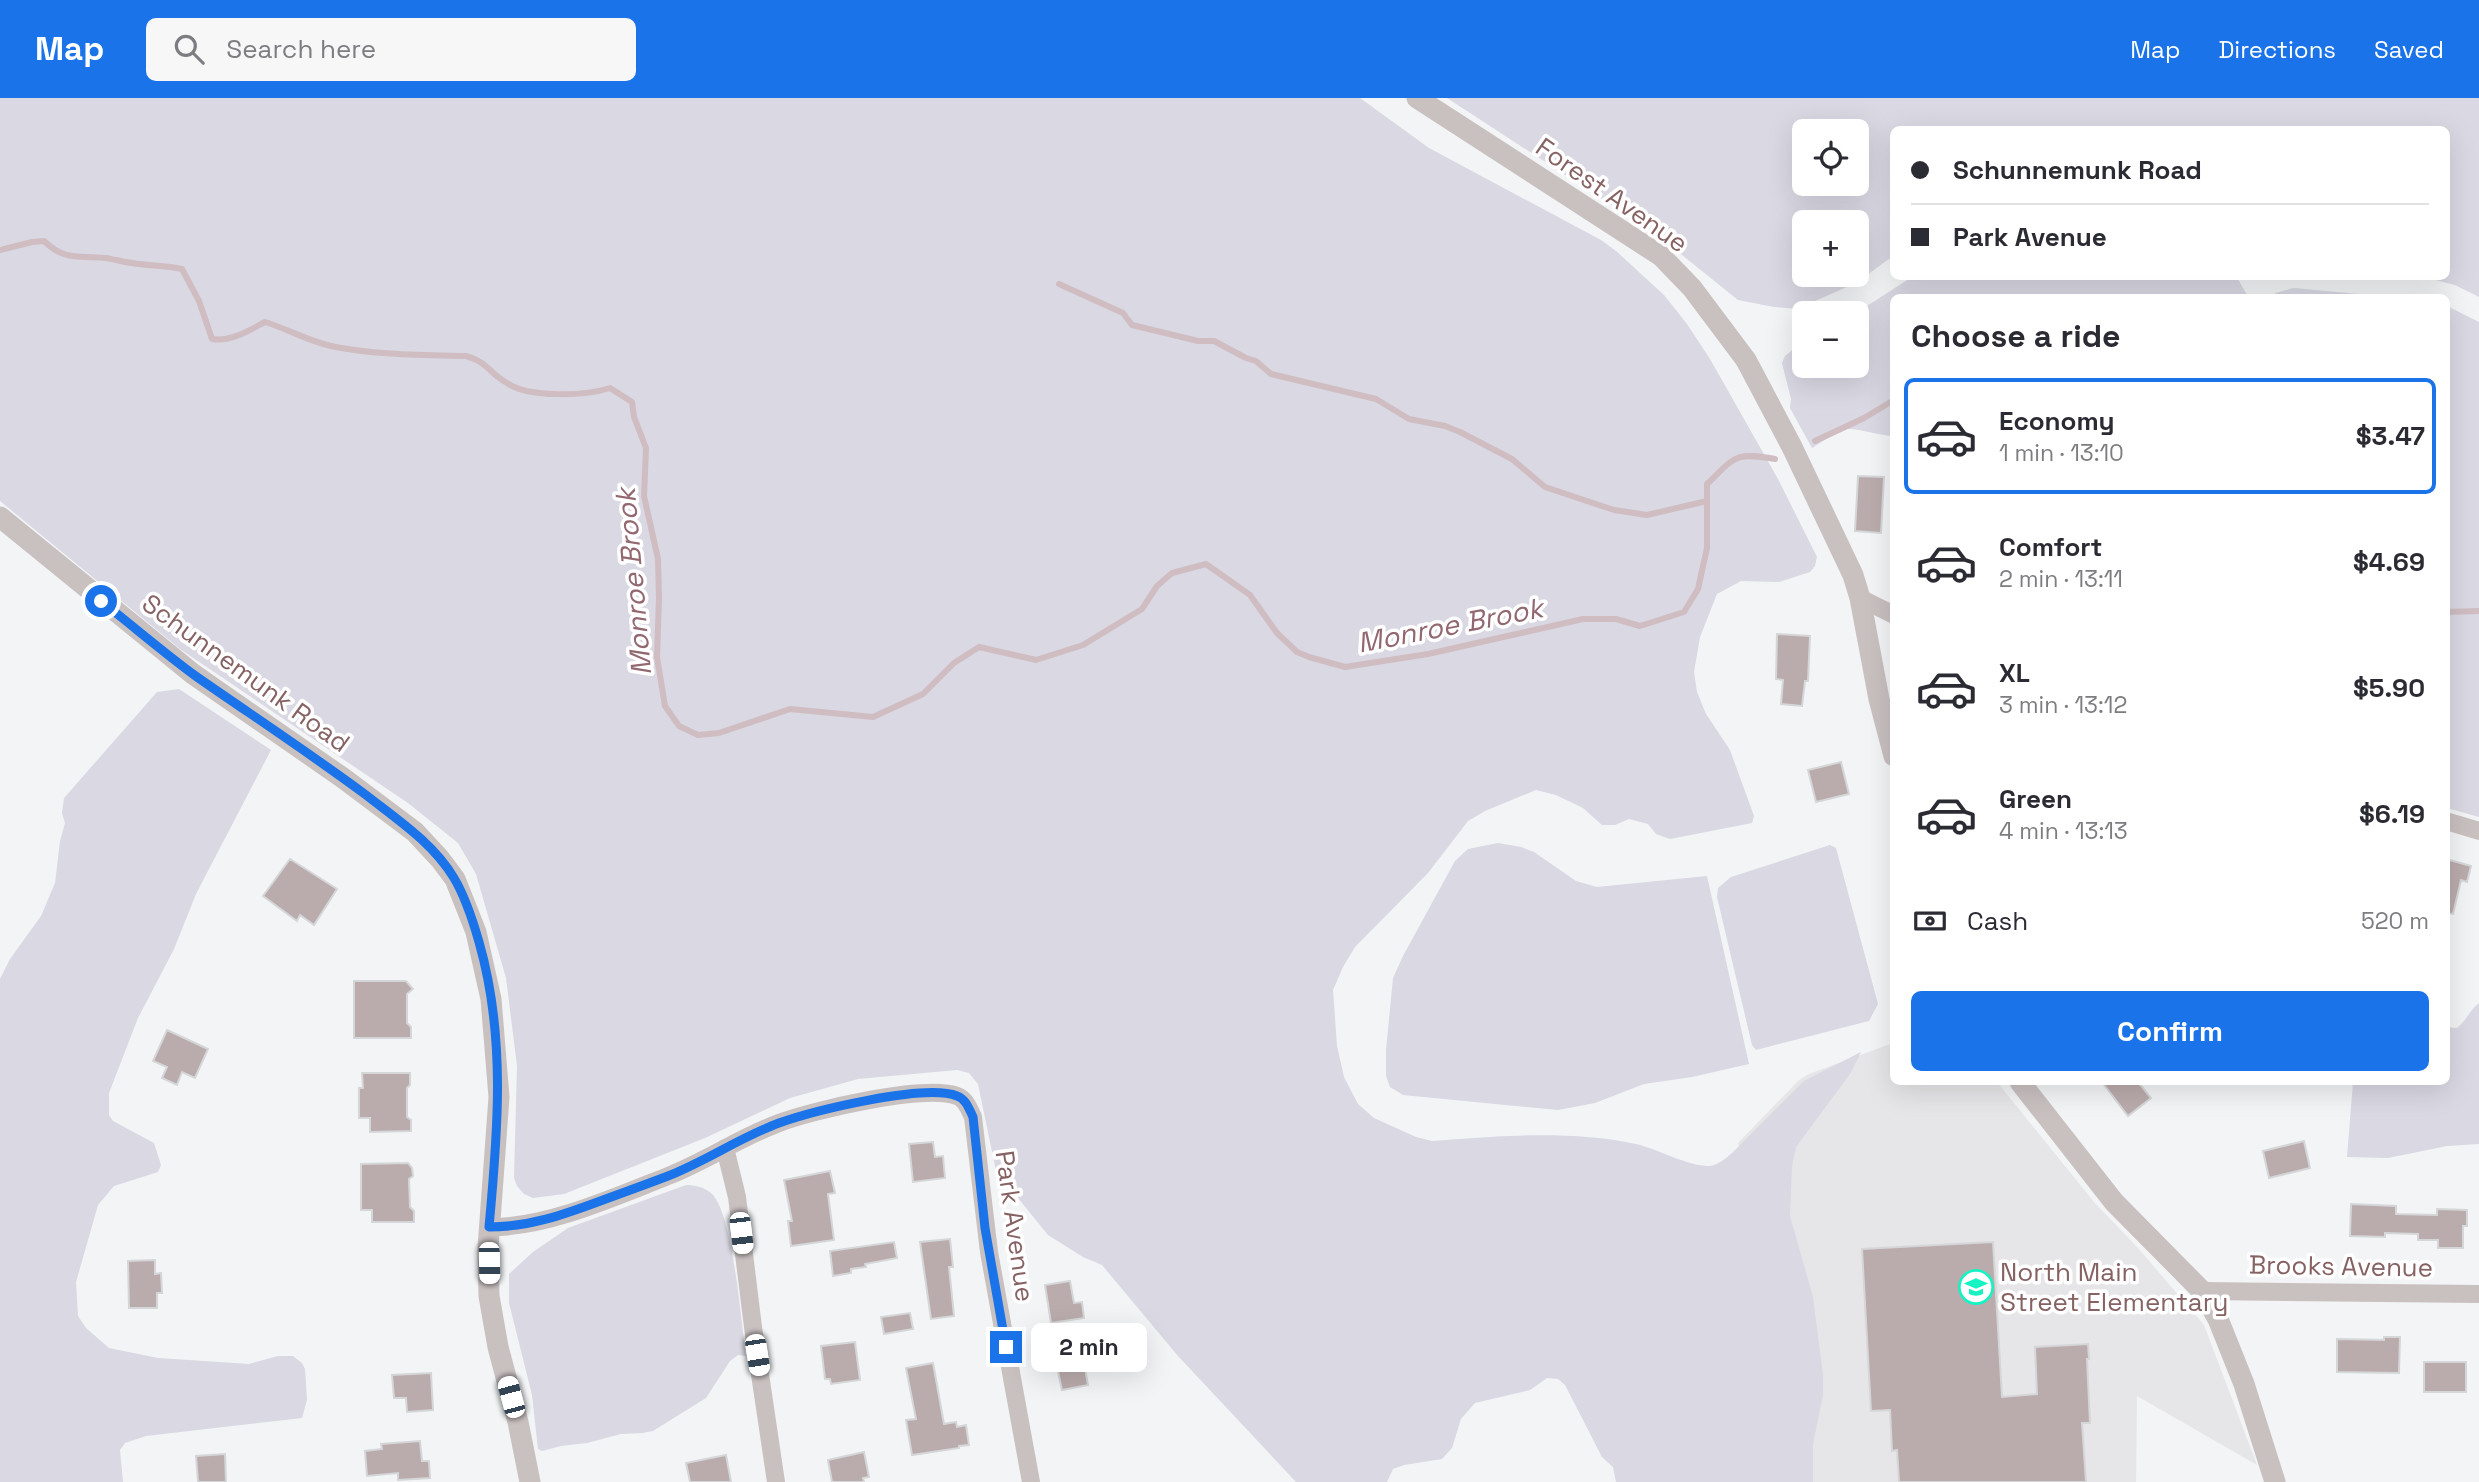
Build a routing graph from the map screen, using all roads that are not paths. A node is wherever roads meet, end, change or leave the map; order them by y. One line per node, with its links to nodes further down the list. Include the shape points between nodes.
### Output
1 (1417, 98): 3 (street, Forest Avenue, via 1661,256 1692,288 1735,344 1763,392)
2 (0, 517): 10 (street, Schunnemunk Road, via 193,674 415,832 455,879 484,958 495,1032 499,1097)
3 (1860, 598): 4 (street); 5 (street, Forest Avenue)
4 (1890, 613)
5 (1890, 740)
6 (2450, 822): 7 (street)
7 (2479, 831)
8 (2022, 1085): 11 (street, via 2114,1202)
9 (725, 1148): 10 (street, via 669,1176 554,1217 523,1226); 14 (street, via 737,1197); 15 (street, Park Avenue, via 779,1123 866,1101 930,1093 956,1095 966,1103 973,1117 989,1252)
10 (489, 1227): 13 (street, Schunnemunk Road, via 491,1310)
11 (2202, 1291): 12 (street, Brooks Avenue); 16 (street, via 2244,1384)
12 (2479, 1294)
13 (530, 1482)
14 (776, 1482)
15 (1031, 1482)
16 (2275, 1482)

